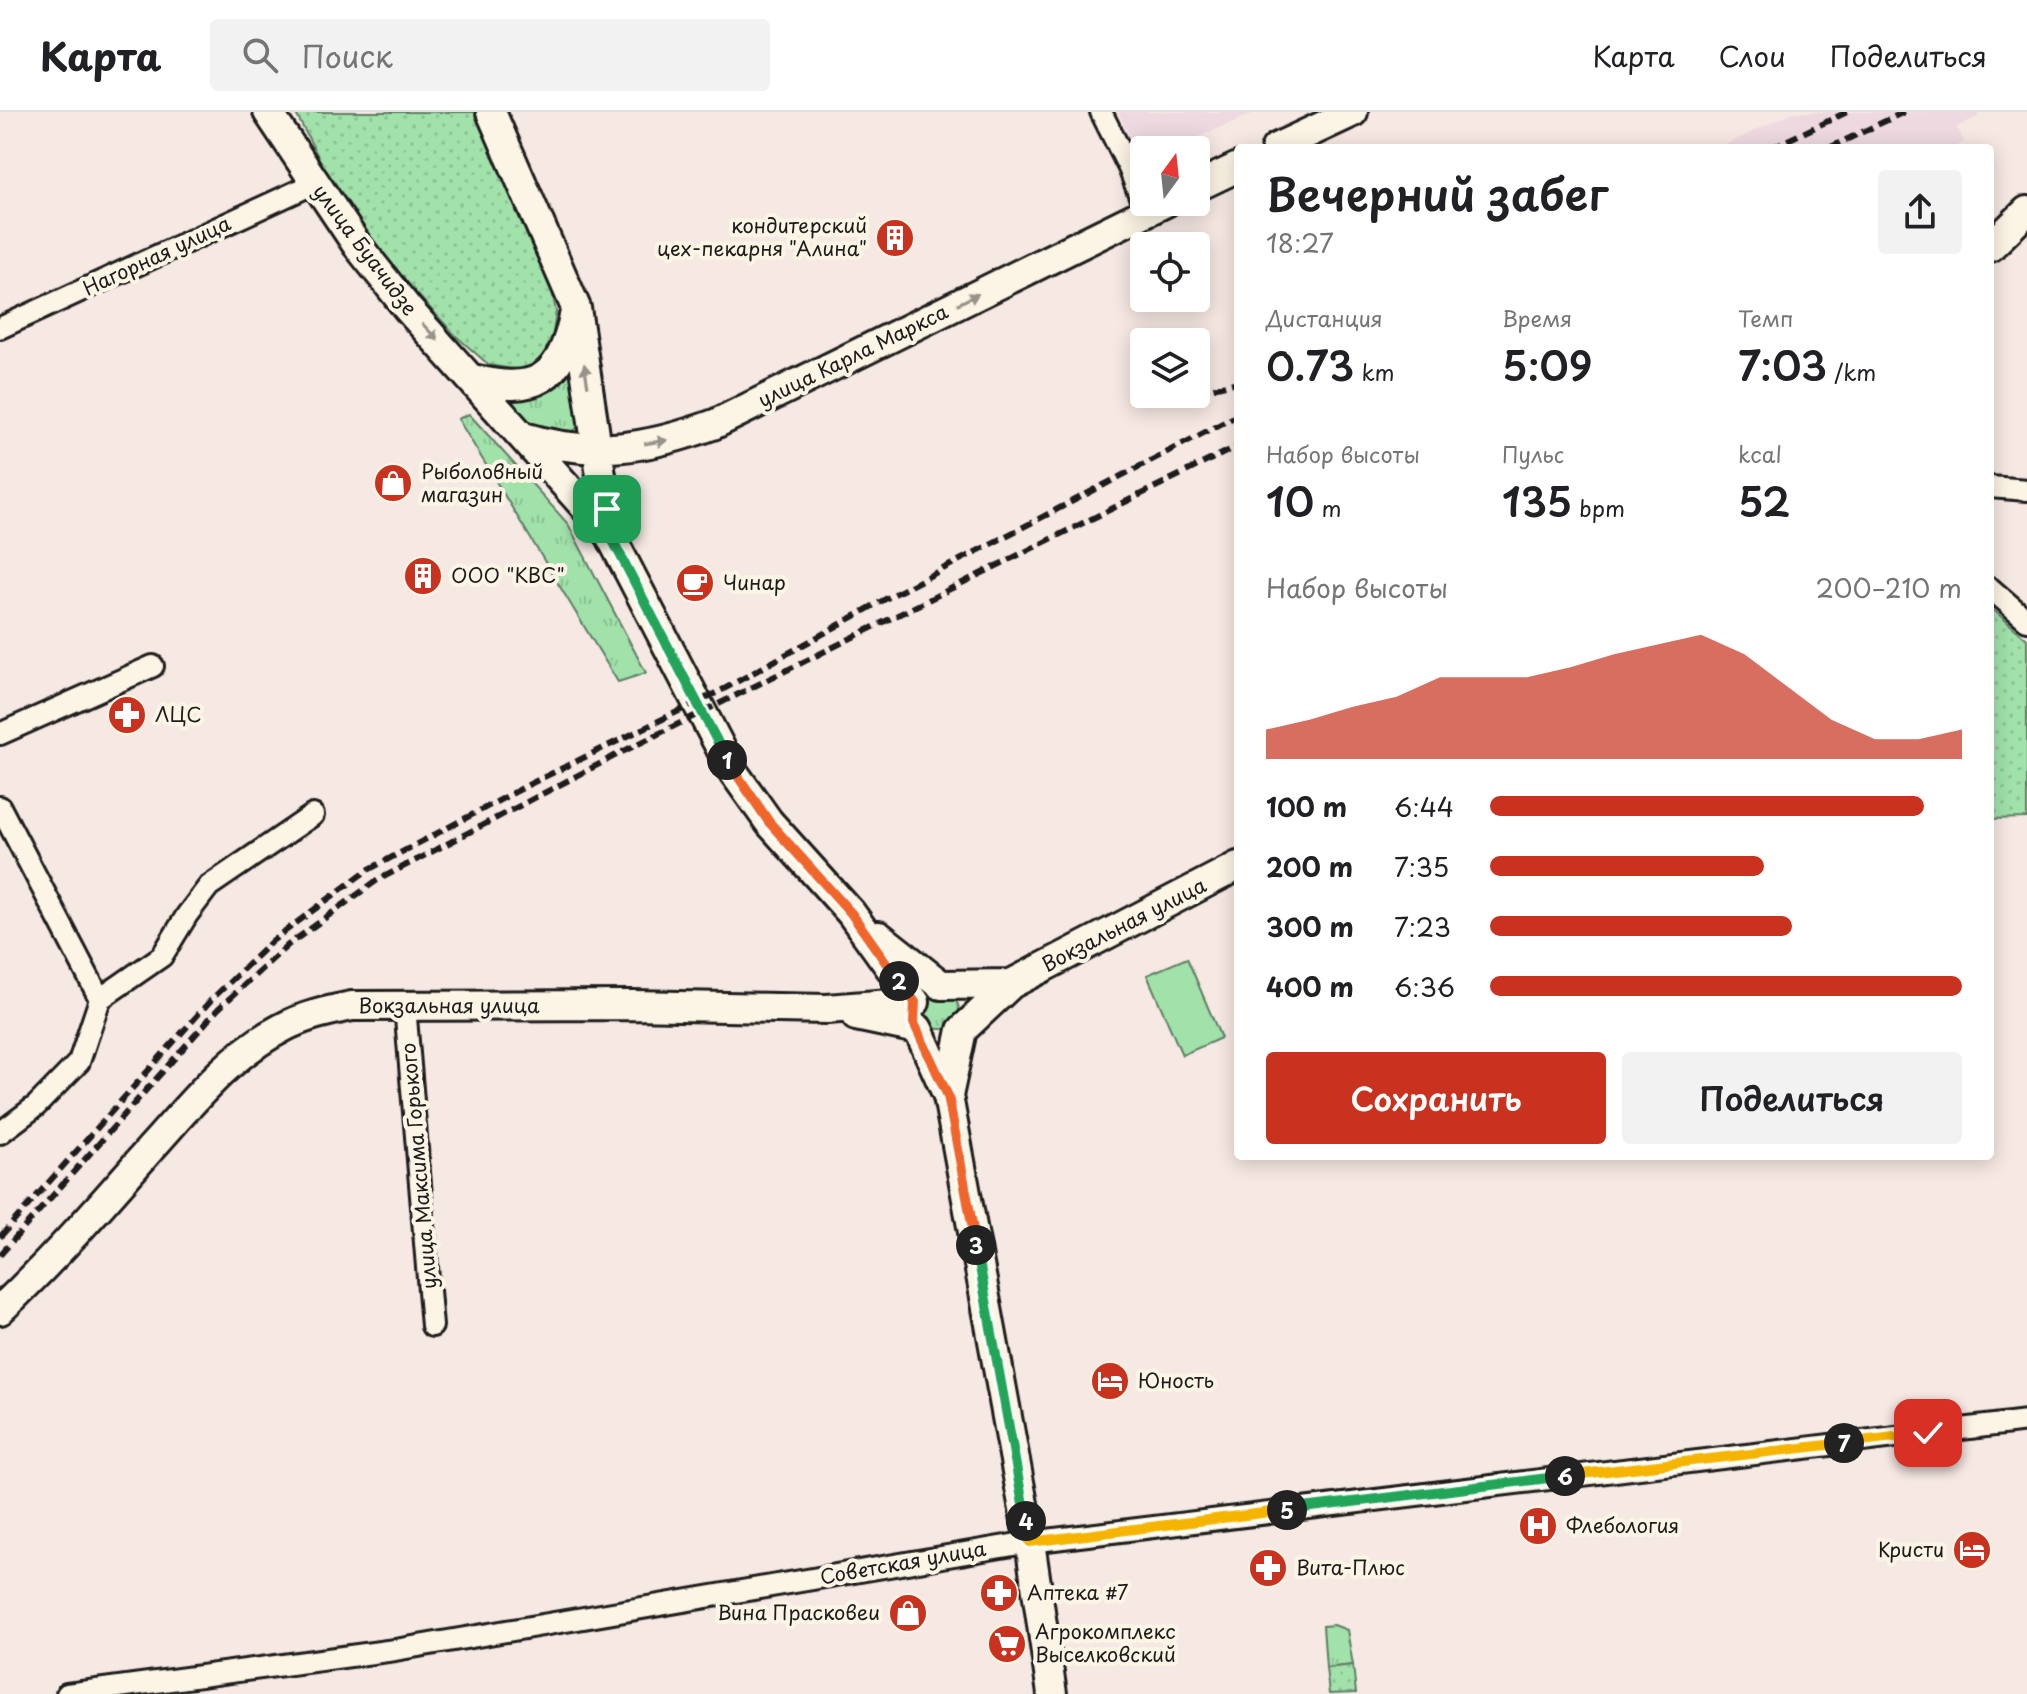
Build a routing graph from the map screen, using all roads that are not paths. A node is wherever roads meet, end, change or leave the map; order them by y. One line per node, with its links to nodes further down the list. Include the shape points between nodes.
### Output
1 (268, 112): 9 (main road, улица Буачидзе)
2 (491, 112): 13 (main road, улица Буачидзе)
3 (1101, 112): 6 (street)
4 (1353, 112): 5 (main road)
5 (1285, 144)
6 (1130, 169)
7 (1234, 169): 8 (main road)
8 (1210, 180)
9 (315, 183): 14 (street, Нагорная улица); 15 (main road, улица Буачидзе, one-way to 15, via 400,299)
10 (2027, 211): 12 (main road)
11 (1138, 216): 17 (main road, улица Карла Маркса, one-way to 11, via 675,439 715,424)
12 (1994, 243)
13 (576, 308): 15 (main road, via 559,363 541,378 502,386); 17 (main road, улица Буачидзе, one-way to 13)
14 (0, 328)
15 (473, 379): 16 (main road, улица Буачидзе)
16 (524, 437): 17 (main road, улица Карла Маркса, via 555,447); 20 (main road, улица Буачидзе)
17 (598, 448): 20 (main road, улица Буачидзе)
18 (1994, 487): 19 (street)
19 (2027, 490)
20 (610, 535): 28 (main road, улица Буачидзе, via 732,770 769,822)
21 (1994, 591): 22 (street)
22 (2027, 620)
23 (153, 666): 24 (street)
24 (0, 734)
25 (0, 807): 31 (street)
26 (313, 815): 31 (street, via 209,886 162,956)
27 (1234, 868): 29 (main road, Вокзальная улица)
28 (851, 913): 30 (main road); 33 (main road)
29 (1011, 984): 30 (main road); 34 (main road)
30 (941, 985): 33 (main road, via 925,989); 34 (main road, via 957,991 966,1005)
31 (100, 999): 36 (street, via 79,1062)
32 (405, 1006): 33 (main road, Вокзальная улица, via 633,1005); 37 (main road, Вокзальная улица, via 352,1006 314,1013 280,1028 243,1054 201,1092); 38 (street, улица Максима Горького)
33 (916, 1016): 34 (main road, via 924,1035 940,1040); 35 (main road)
34 (962, 1030): 35 (main road)
35 (948, 1096): 40 (main road)
36 (0, 1133)
37 (0, 1310)
38 (432, 1326)
39 (2027, 1421): 40 (street, Советская улица)
40 (1030, 1542): 41 (street, Советская улица, via 395,1650); 42 (main road)
41 (67, 1694)
42 (1052, 1694)

